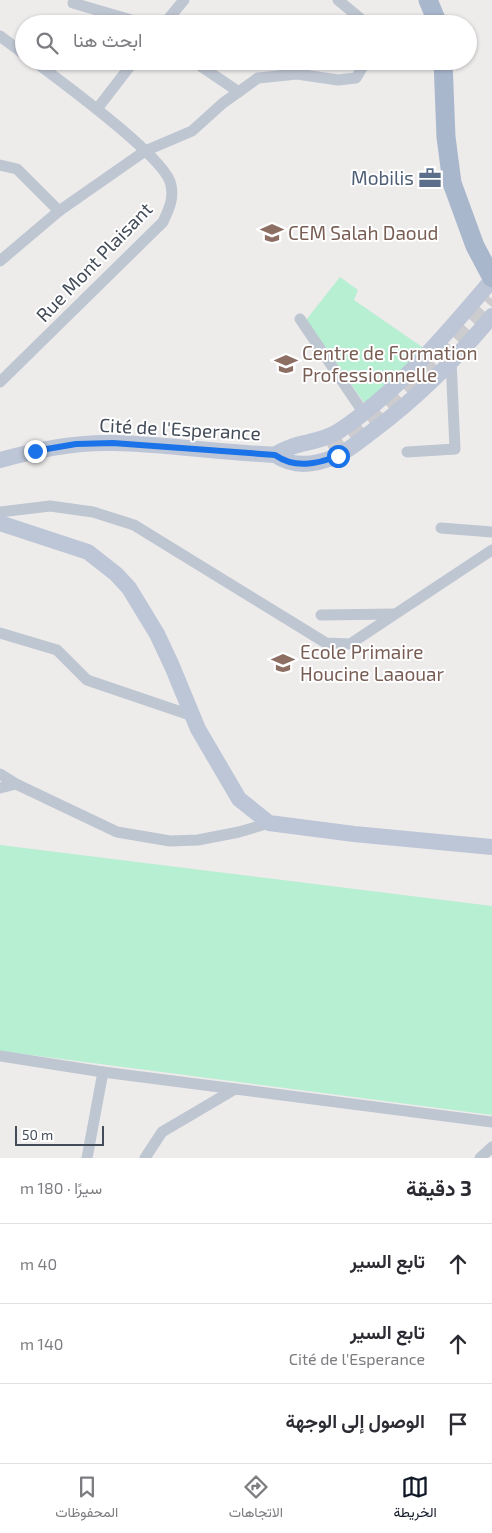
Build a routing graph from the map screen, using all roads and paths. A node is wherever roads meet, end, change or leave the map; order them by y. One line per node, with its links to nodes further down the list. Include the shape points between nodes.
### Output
1 (184, 0): 6 (street)
2 (338, 0): 7 (street)
3 (428, 0): 8 (main road)
4 (73, 3): 5 (street)
5 (114, 15)
6 (172, 15)
7 (355, 15)
8 (434, 15)
9 (0, 36): 10 (street)
10 (15, 47)
11 (46, 70): 17 (street, Rue Mont Plaisant)
12 (127, 70): 17 (street)
13 (206, 70): 16 (street)
14 (361, 70): 16 (street, via 356,78 338,80 297,74 258,78)
15 (443, 70): 21 (main road, via 449,168)
16 (239, 92): 18 (street, via 192,130)
17 (97, 109): 18 (street, Rue Mont Plaisant)
18 (145, 151): 20 (street); 28 (street, Rue Mont Plaisant, via 171,183 172,202 163,222)
19 (0, 165): 20 (street, via 17,169)
20 (59, 211): 23 (street)
21 (471, 232): 22 (main road); 24 (main road)
22 (492, 259)
23 (0, 261)
24 (492, 281): 29 (main road, via 431,351)
25 (492, 316): 27 (main road)
26 (300, 319): 29 (street)
27 (451, 360): 31 (street, via 455,449); 32 (main road, via 385,422 338,456 304,464 288,463)
28 (0, 382)
29 (364, 412): 32 (main road, via 328,436 287,447)
30 (328, 447): 32 (main road, Cité de l'Esperance, via 307,454)
31 (407, 452)
32 (275, 455): 33 (main road, Cité de l'Esperance, via 113,443 76,444)
33 (0, 460)
34 (0, 512): 39 (street, via 50,506 93,512 134,525 326,643 350,644)
35 (0, 523): 42 (main road, via 88,552 116,574 129,588 157,634)
36 (441, 528): 37 (street)
37 (492, 532)
38 (492, 550): 39 (street)
39 (394, 614): 40 (street)
40 (320, 615)
41 (0, 633): 42 (street, via 57,650 87,680)
42 (193, 716): 46 (main road, via 239,799)
43 (0, 774): 44 (street)
44 (16, 784): 45 (street); 46 (street, via 117,832 170,841 198,840)
45 (0, 788)
46 (269, 823): 47 (main road)
47 (492, 847)
48 (0, 1056): 49 (street)
49 (103, 1072): 50 (street); 53 (street)
50 (235, 1089): 51 (street); 54 (street, via 162,1132)
51 (492, 1122)
52 (492, 1147): 55 (street)
53 (87, 1158)
54 (145, 1158)
55 (480, 1158)

